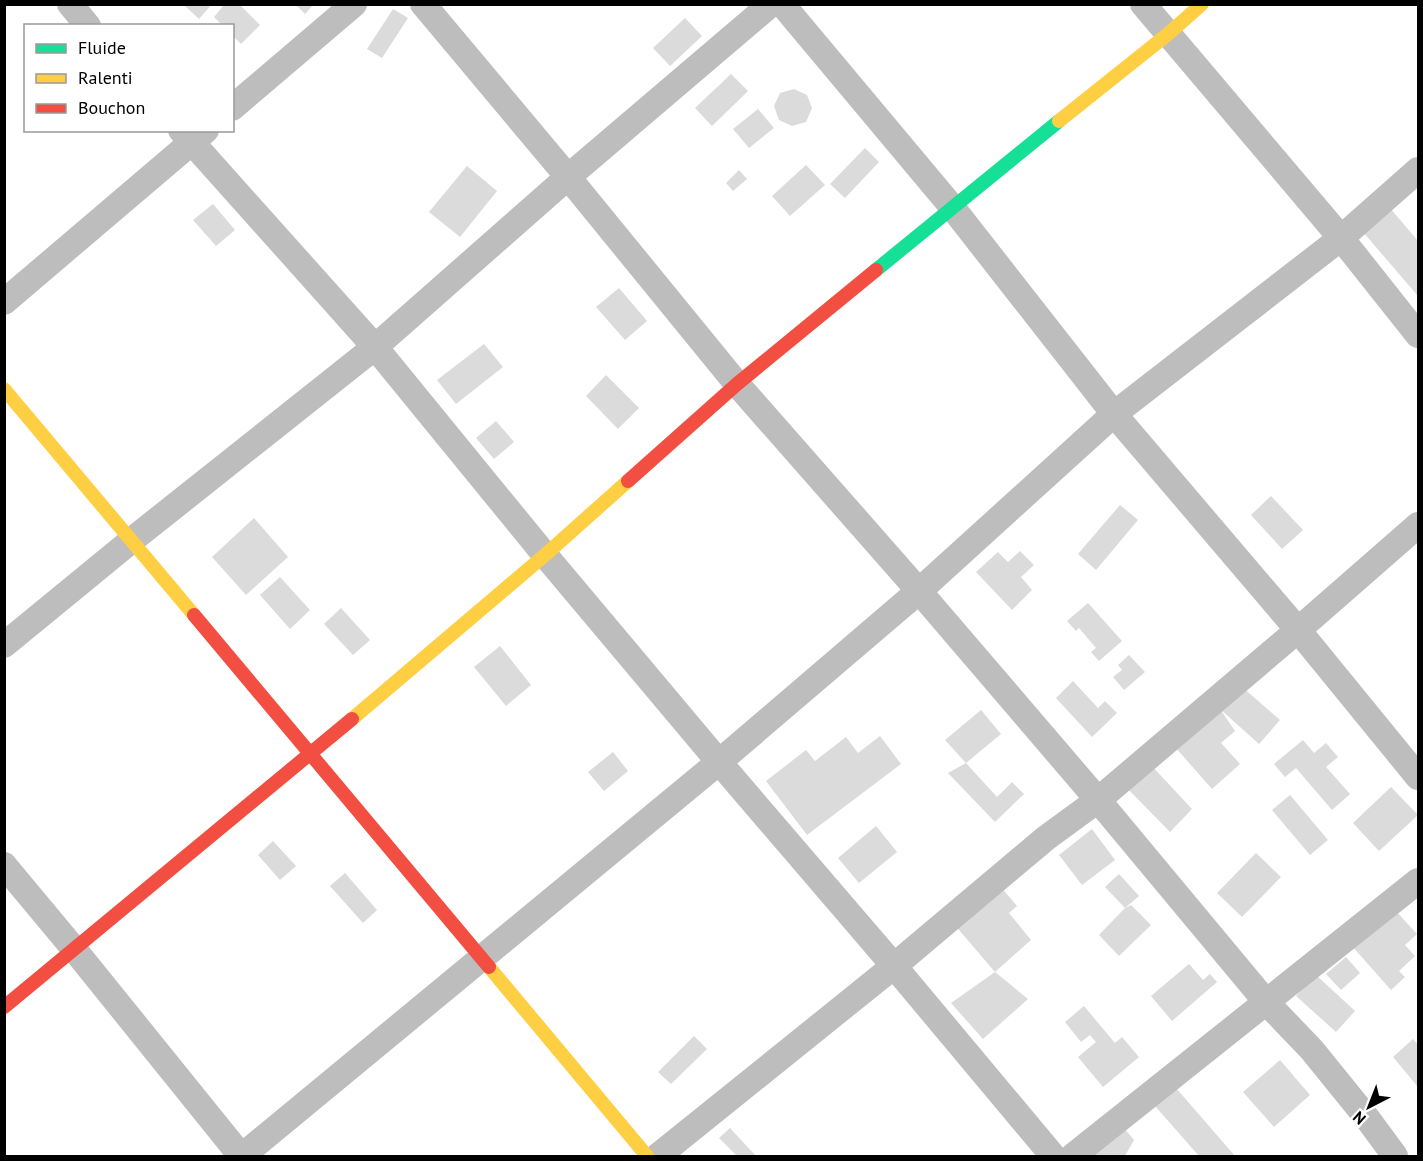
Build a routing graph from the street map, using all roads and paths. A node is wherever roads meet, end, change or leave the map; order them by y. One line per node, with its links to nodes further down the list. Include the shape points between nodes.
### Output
1 (70, 4): 8 (street)
2 (354, 4): 10 (street)
3 (423, 4): 13 (street)
4 (771, 4): 13 (street)
5 (783, 4): 14 (street)
6 (1143, 4): 9 (street)
7 (1202, 4): 9 (street)
8 (86, 24)
9 (1168, 34): 14 (street); 15 (street)
10 (234, 106)
11 (193, 134): 16 (street); 18 (street)
12 (1419, 170): 15 (street)
13 (568, 177): 18 (street); 19 (street)
14 (952, 207): 19 (street); 21 (street)
15 (1341, 238): 17 (street); 21 (street)
16 (4, 302)
17 (1419, 335)
18 (375, 347): 23 (street); 24 (street)
19 (737, 384): 24 (street); 25 (street)
20 (4, 389): 23 (street)
21 (1114, 414): 25 (street); 26 (street)
22 (1419, 525): 26 (street)
23 (132, 540): 27 (street); 28 (street)
24 (545, 555): 28 (street); 29 (street)
25 (919, 591): 29 (street); 31 (street)
26 (1298, 630): 30 (street); 31 (street)
27 (4, 645)
28 (311, 754): 34 (street); 35 (street)
29 (718, 762): 35 (street); 36 (street)
30 (1419, 777)
31 (1098, 800): 36 (street, via 1046,838); 37 (street)
32 (4, 865): 34 (street)
33 (1419, 881): 37 (street)
34 (74, 949): 38 (street); 39 (street)
35 (481, 958): 39 (street); 40 (street)
36 (894, 966): 41 (street); 42 (street)
37 (1268, 1003): 43 (street); 44 (street, via 1312,1050)
38 (4, 1008)
39 (242, 1156)
40 (647, 1156)
41 (658, 1156)
42 (1053, 1156)
43 (1073, 1156)
44 (1395, 1156)

